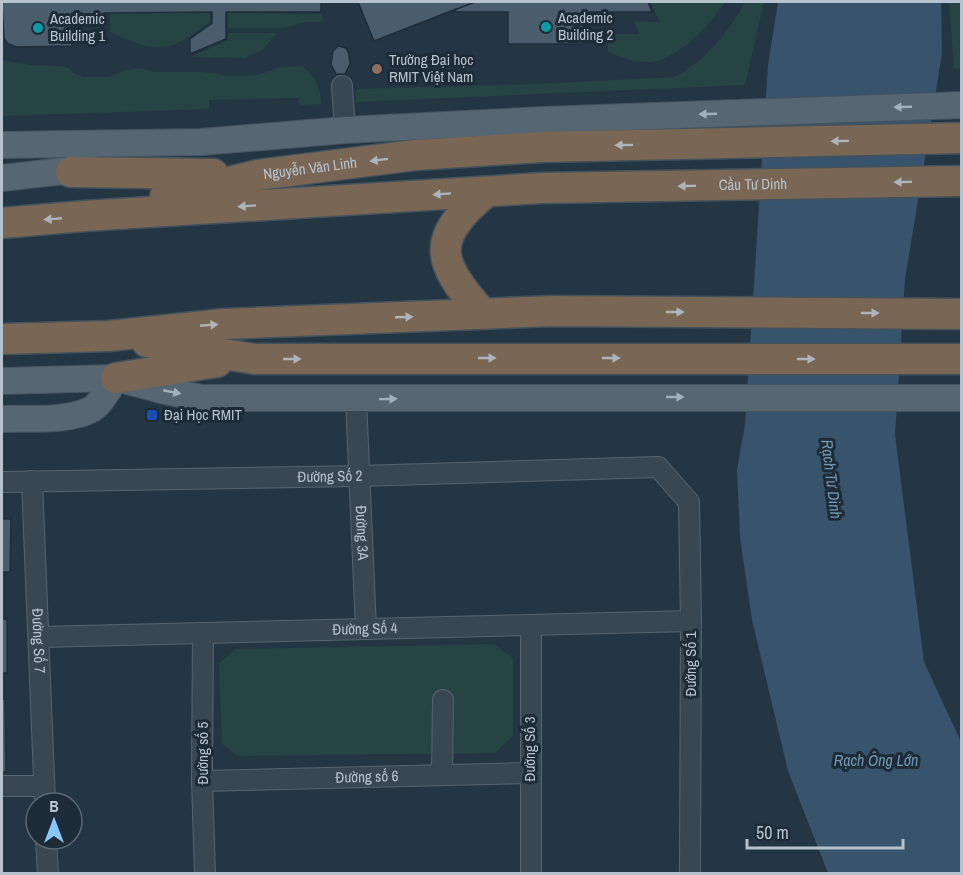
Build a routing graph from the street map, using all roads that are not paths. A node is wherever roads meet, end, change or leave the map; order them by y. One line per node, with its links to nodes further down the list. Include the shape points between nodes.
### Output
1 (342, 86): 3 (street)
2 (962, 105): 4 (main road, one-way to 4)
3 (345, 130): 4 (main road); 6 (main road)
4 (543, 134): 5 (highway, one-way to 4); 9 (highway, Nguyễn Văn Linh, one-way to 9)
5 (962, 138)
6 (201, 142): 7 (main road); 8 (main road, via 155,159)
7 (2, 145)
8 (71, 172): 9 (highway); 10 (main road)
9 (258, 175): 14 (highway, Nguyễn Văn Linh)
10 (2, 178)
11 (962, 181): 12 (highway, Cầu Tư Dinh, one-way to 12)
12 (542, 188): 13 (highway, Nguyễn Văn Linh)
13 (486, 192): 14 (highway, Nguyễn Văn Linh, one-way to 14); 16 (highway, via 458,218 446,247 454,279)
14 (84, 216): 15 (highway, Nguyễn Văn Linh, one-way to 15)
15 (2, 223)
16 (482, 314): 17 (highway, one-way to 17); 18 (highway, one-way to 16, via 224,324)
17 (962, 314)
18 (110, 336): 19 (highway); 20 (highway)
19 (2, 339)
20 (255, 359): 21 (highway, one-way to 21); 22 (highway)
21 (962, 359)
22 (116, 378): 23 (main road); 25 (main road, one-way to 25, via 202,398); 26 (main road, via 91,410 68,417)
23 (2, 381)
24 (962, 398): 25 (main road, one-way to 24)
25 (356, 399): 28 (street, Đường 3A)
26 (2, 419)
27 (658, 467): 28 (street, Đường Số 2); 31 (street, Đường Số 1, via 689,502)
28 (359, 476): 29 (street, Đường Số 2); 33 (street, Đường 3A)
29 (33, 481): 30 (street, Đường Số 2); 35 (street, Đường Số 7)
30 (2, 482)
31 (691, 621): 32 (street, Đường Số 4); 47 (street, Đường Số 1)
32 (531, 625): 33 (street, Đường Số 4); 37 (street, Đường Số 3)
33 (366, 629): 34 (street, Đường Số 4)
34 (203, 633): 35 (street, Đường Số 4); 39 (street, Đường số 5)
35 (39, 637): 42 (street, Đường Số 7)
36 (443, 700): 38 (street)
37 (530, 773): 38 (street, Đường số 6); 46 (street, Đường Số 3)
38 (442, 775): 39 (street, Đường số 6)
39 (202, 780): 45 (street, Đường số 5)
40 (2, 786): 41 (street)
41 (29, 791)
42 (45, 791)
43 (47, 851): 44 (street)
44 (48, 873)
45 (205, 873)
46 (531, 873)
47 (690, 873)

